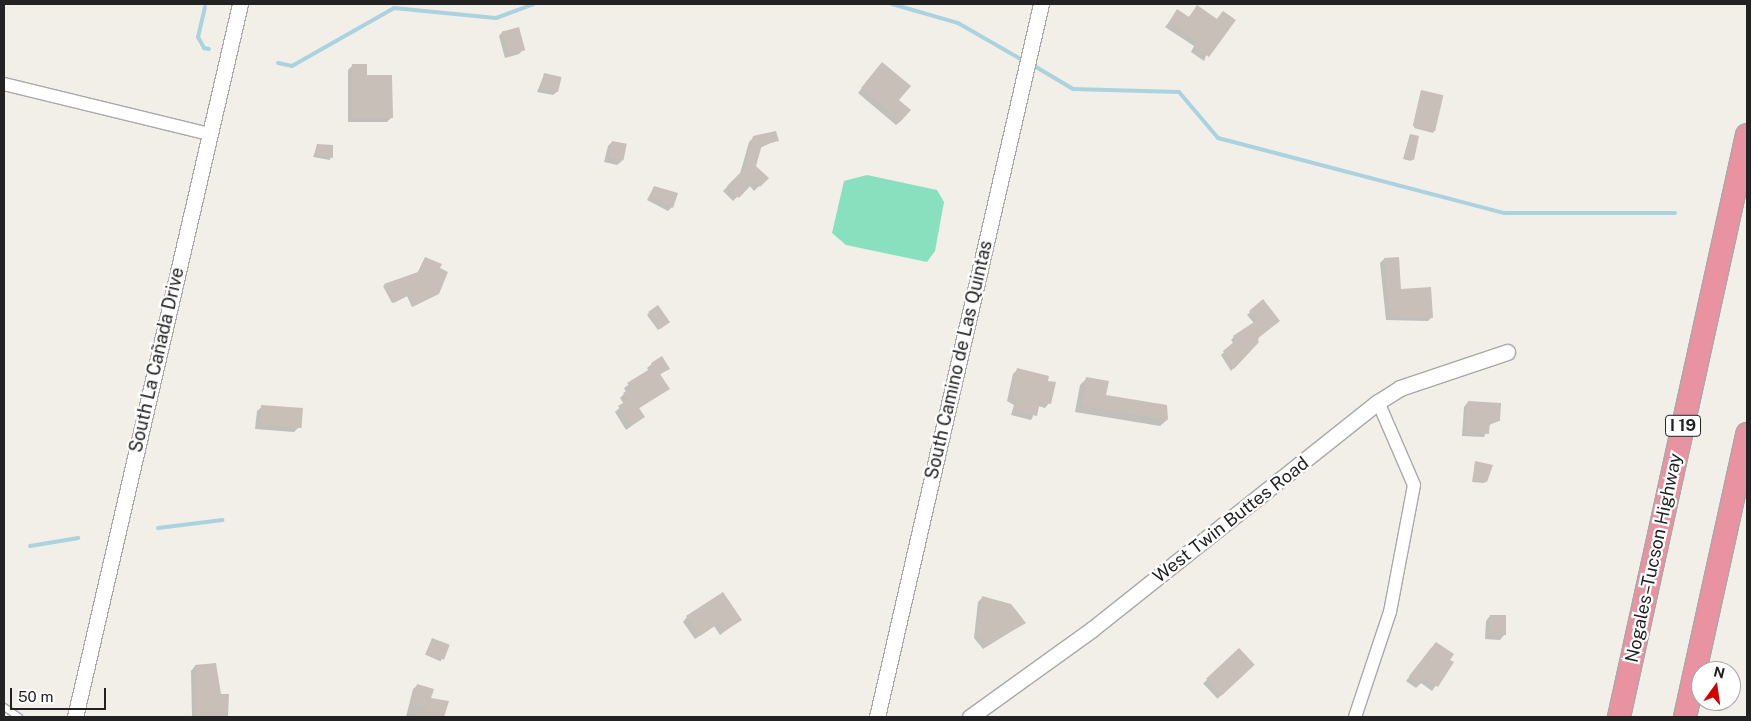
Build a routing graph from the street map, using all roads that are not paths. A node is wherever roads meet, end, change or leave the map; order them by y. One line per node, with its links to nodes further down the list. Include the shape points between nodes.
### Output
1 (238, 4): 4 (street, South La Cañada Drive)
2 (1041, 4): 12 (street, South Camino de Las Quintas)
3 (4, 84): 4 (street)
4 (209, 134): 11 (street, South La Cañada Drive)
5 (1747, 136): 15 (highway, Nogales–Tucson Highway / I 19)
6 (1507, 352): 7 (street, West Twin Buttes Road, via 1400,388)
7 (1378, 402): 13 (street, West Twin Buttes Road, via 1084,635); 14 (street, via 1414,485 1390,612)
8 (1747, 434): 16 (highway)
9 (4, 707): 10 (lane)
10 (20, 717)
11 (75, 717)
12 (877, 717)
13 (970, 717)
14 (1355, 717)
15 (1619, 717)
16 (1685, 717)

